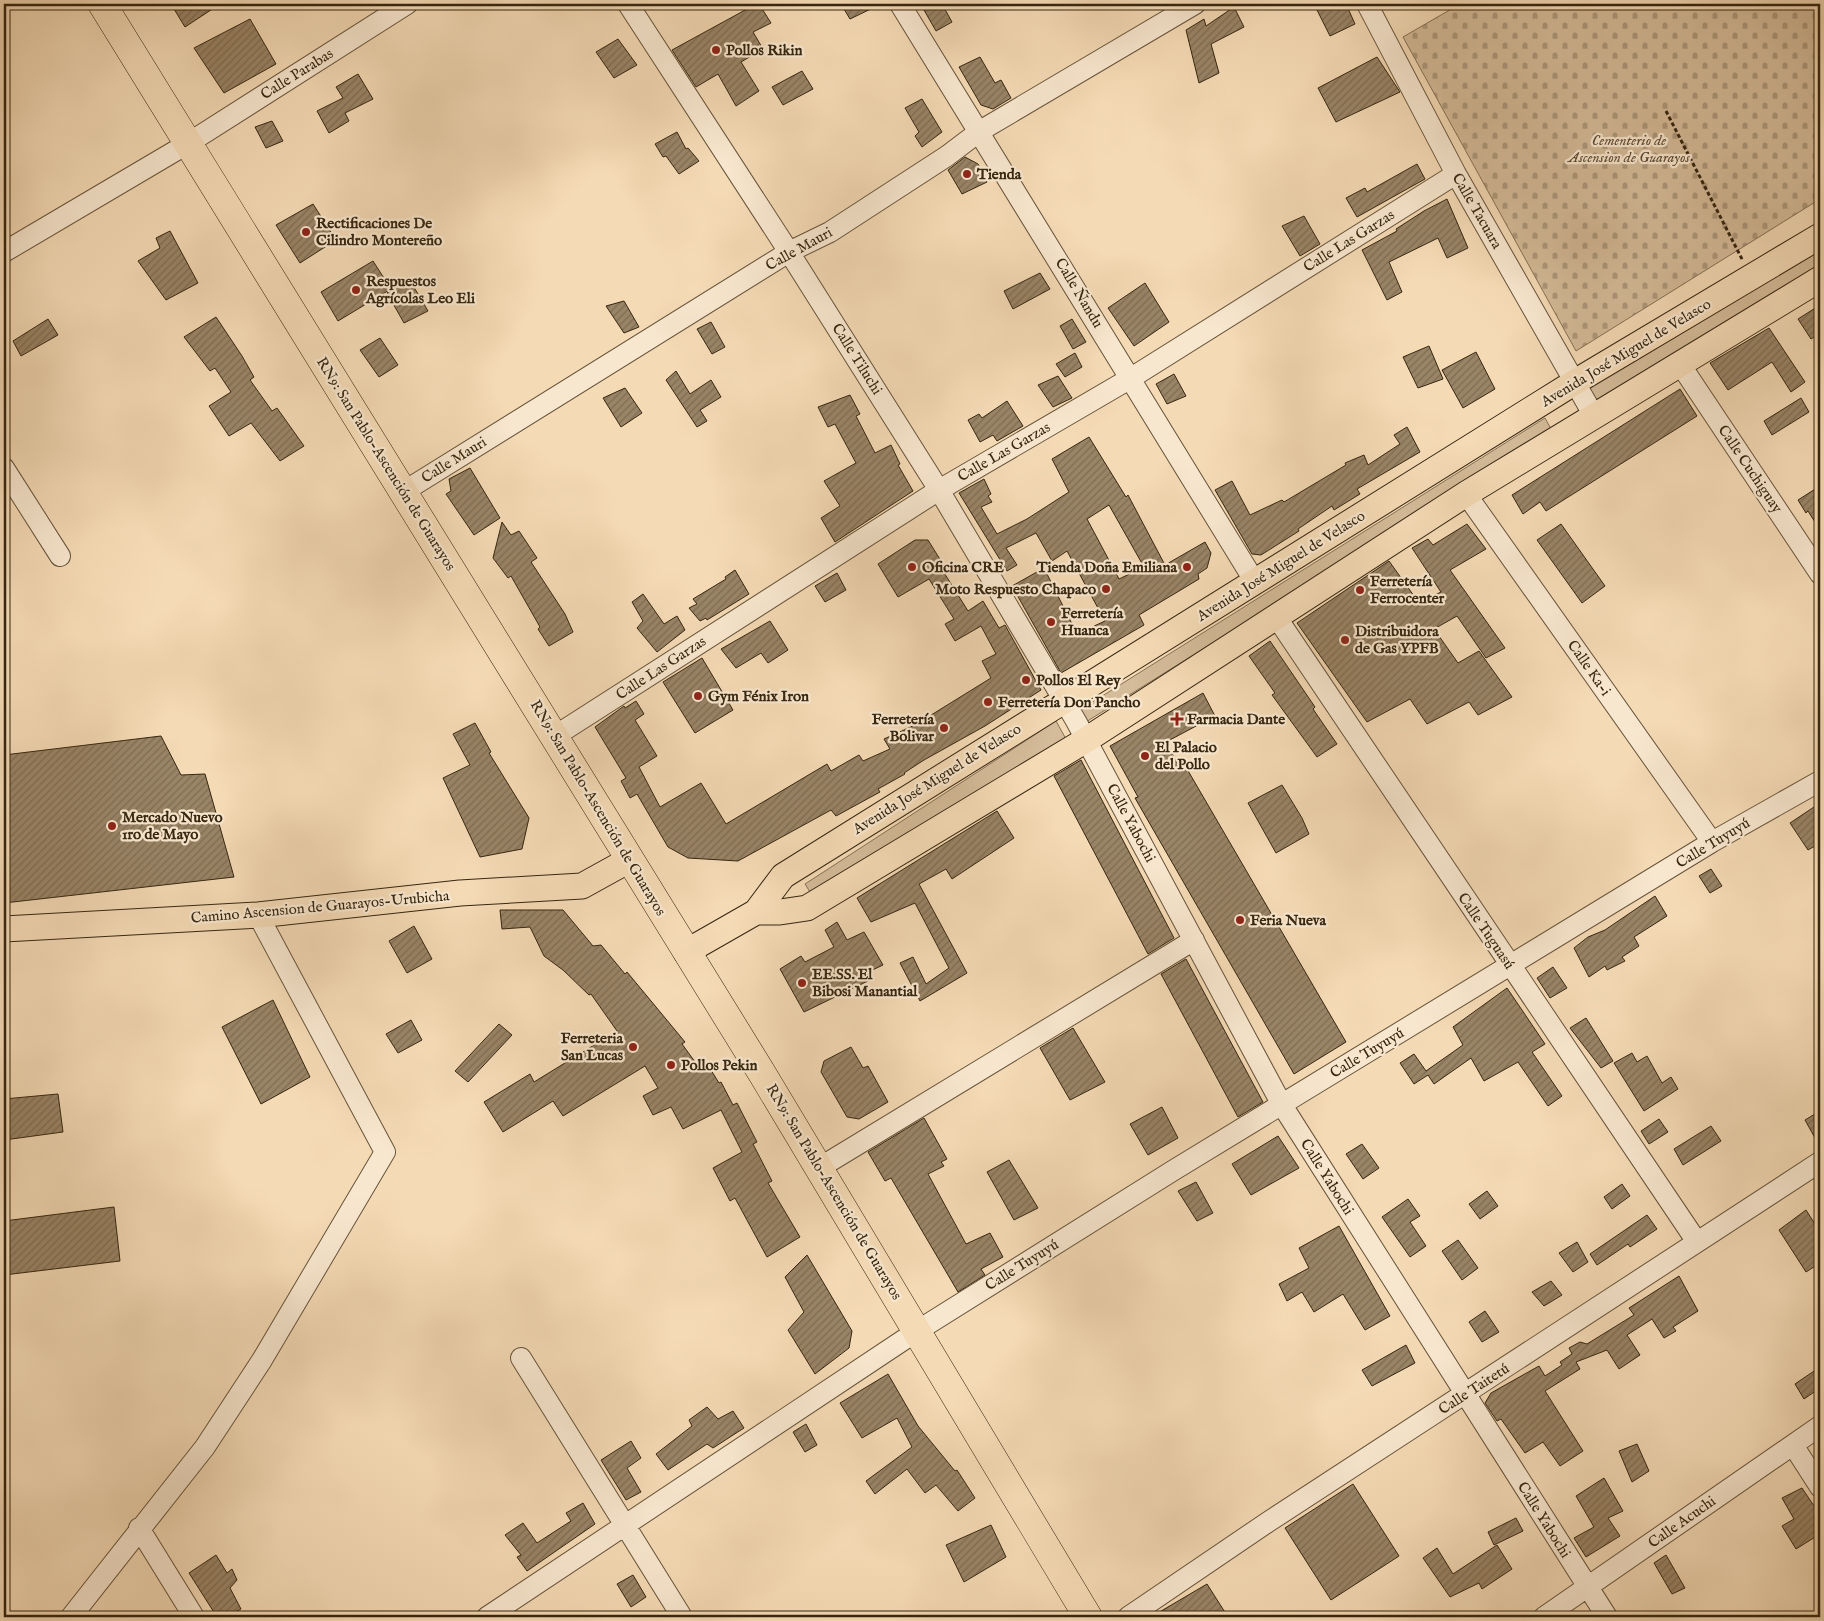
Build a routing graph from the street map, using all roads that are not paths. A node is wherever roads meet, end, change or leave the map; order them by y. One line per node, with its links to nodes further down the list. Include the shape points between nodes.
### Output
1 (102, 4): 8 (highway, RN9: San Pablo-Ascención de Guarayos)
2 (407, 4): 8 (street, Calle Parabas)
3 (628, 4): 12 (street, Calle Tiluchi)
4 (900, 4): 7 (street, Calle Ñandu)
5 (1367, 4): 9 (street, Calle Tacuara)
6 (1184, 7): 7 (street, Calle Mauri)
7 (980, 131): 12 (street, Calle Mauri, via 830,232); 15 (street, Calle Ñandu)
8 (187, 144): 11 (street, Calle Parabas); 20 (highway, RN9: San Pablo-Ascención de Guarayos)
9 (1456, 174): 15 (street, Calle Las Garzas); 16 (street, Calle Tacuara)
10 (1820, 236): 16 (main road, Avenida José Miguel de Velasco)
11 (4, 252)
12 (790, 252): 19 (street, Calle Tiluchi); 20 (street, Calle Mauri)
13 (1820, 279): 14 (main road, Avenida José Miguel de Velasco)
14 (1680, 364): 17 (main road, Avenida José Miguel de Velasco); 23 (street, Calle Cuchiguay)
15 (1131, 378): 19 (street, Calle Las Garzas); 24 (street, Calle Ñandu)
16 (1575, 382): 17 (street, Calle Tacuara); 24 (main road, Avenida José Miguel de Velasco)
17 (1594, 416): 21 (main road, Avenida José Miguel de Velasco)
18 (4, 468): 22 (street)
19 (939, 490): 26 (street, Calle Tiluchi); 27 (street, Calle Las Garzas)
20 (403, 492): 27 (highway, RN9: San Pablo-Ascención de Guarayos)
21 (1466, 494): 25 (main road, Avenida José Miguel de Velasco); 29 (street, Calle Ka-i)
22 (60, 556)
23 (1820, 574)
24 (1255, 582): 26 (main road, Avenida José Miguel de Velasco)
25 (1277, 618): 26 (main road, Avenida José Miguel de Velasco); 36 (street, Calle Tuguasú)
26 (1075, 720): 31 (main road, Avenida José Miguel de Velasco, via 783,876); 31 (main road, Avenida José Miguel de Velasco, via 807,908); 34 (street, Calle Yabochi)
27 (555, 736): 30 (highway, RN9: San Pablo-Ascención de Guarayos)
28 (1820, 781): 29 (street, Calle Tuyuyú)
29 (1712, 842): 36 (street, Calle Tuyuyú)
30 (629, 860): 32 (main road, Camino Ascension de Guarayos-Urubicha, via 582,886 442,895); 35 (highway, RN9: San Pablo-Ascención de Guarayos)
31 (756, 912): 35 (main road, Avenida José Miguel de Velasco)
32 (258, 916): 33 (main road, Camino Ascension de Guarayos-Urubicha); 48 (street, via 385,1152 257,1368 205,1447)
33 (4, 930)
34 (1194, 940): 37 (street, Calle Yabochi); 39 (street)
35 (686, 952): 39 (highway, RN9: San Pablo-Ascención de Guarayos)
36 (1510, 967): 37 (street, Calle Tuyuyú); 40 (street, Calle Tuguasú)
37 (1282, 1105): 41 (street, Calle Tuyuyú); 43 (street, Calle Yabochi)
38 (1820, 1162): 40 (street, Calle Taitetú)
39 (819, 1168): 41 (highway, RN9: San Pablo-Ascención de Guarayos)
40 (1697, 1242): 43 (street, Calle Taitetú)
41 (917, 1331): 47 (street, Calle Tuyuyú); 54 (highway, RN9: San Pablo-Ascención de Guarayos)
42 (521, 1358): 47 (street)
43 (1465, 1395): 49 (street, Calle Yabochi); 55 (street, Calle Taitetú)
44 (1820, 1426): 45 (street, Calle Acuchi)
45 (1792, 1446): 46 (street); 49 (street, Calle Acuchi)
46 (1820, 1487)
47 (624, 1527): 52 (street, Calle Tuyuyú); 53 (street)
48 (139, 1528): 50 (street); 51 (street)
49 (1587, 1588): 56 (street, Calle Acuchi); 57 (street, Calle Yabochi)
50 (71, 1617)
51 (194, 1617)
52 (487, 1617)
53 (682, 1617)
54 (1088, 1617)
55 (1128, 1617)
56 (1544, 1617)
57 (1607, 1617)

